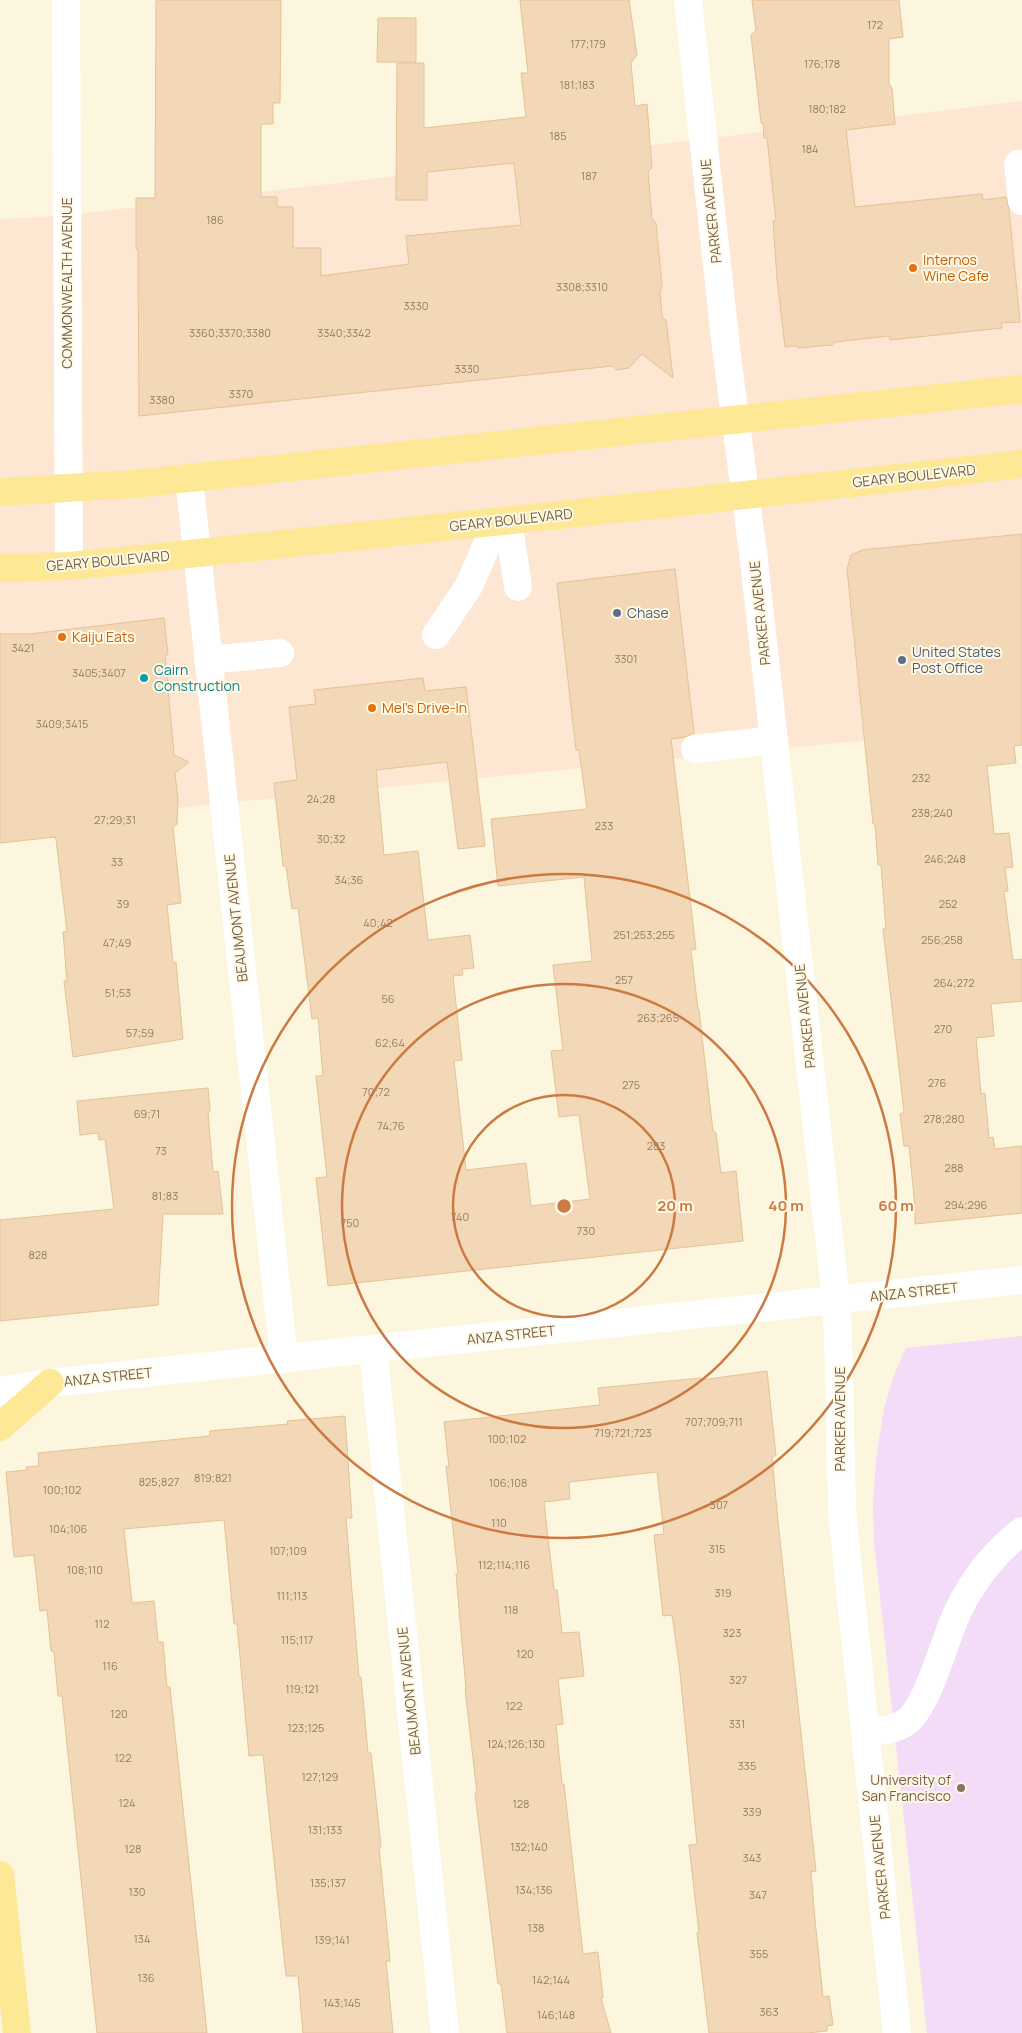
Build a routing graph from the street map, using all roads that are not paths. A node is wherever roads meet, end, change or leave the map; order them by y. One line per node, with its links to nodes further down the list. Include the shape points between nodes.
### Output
1 (66, 0): 9 (street, COMMONWEALTH AVENUE)
2 (688, 0): 6 (street, PARKER AVENUE)
3 (1018, 164): 4 (street)
4 (1022, 201)
5 (1022, 389): 6 (main road)
6 (736, 420): 8 (main road); 11 (street, PARKER AVENUE)
7 (1022, 464): 11 (main road, GEARY BOULEVARD)
8 (188, 478): 9 (main road); 13 (street, BEAUMONT AVENUE)
9 (69, 489): 10 (main road); 14 (street, COMMONWEALTH AVENUE)
10 (0, 492)
11 (745, 494): 12 (main road, GEARY BOULEVARD); 20 (street, PARKER AVENUE)
12 (502, 520): 13 (main road, GEARY BOULEVARD); 16 (street); 17 (street, via 470,584)
13 (197, 553): 14 (main road, GEARY BOULEVARD); 19 (street, BEAUMONT AVENUE)
14 (69, 566): 15 (main road, GEARY BOULEVARD)
15 (0, 568)
16 (518, 587)
17 (436, 635)
18 (280, 653): 19 (street)
19 (208, 660): 25 (street, BEAUMONT AVENUE)
20 (774, 740): 21 (street); 23 (street, PARKER AVENUE)
21 (695, 749)
22 (1022, 1280): 23 (street, ANZA STREET)
23 (836, 1300): 24 (street, ANZA STREET); 30 (street, PARKER AVENUE, via 843,1522)
24 (372, 1349): 25 (street, ANZA STREET); 33 (street, BEAUMONT AVENUE)
25 (284, 1359): 26 (street, ANZA STREET)
26 (50, 1384): 27 (street, ANZA STREET); 28 (main road)
27 (0, 1391)
28 (0, 1426)
29 (1022, 1531): 30 (street, via 990,1561 973,1584 958,1610 917,1712 906,1723 893,1729)
30 (866, 1732): 34 (street, PARKER AVENUE)
31 (0, 1875): 32 (main road)
32 (17, 2033)
33 (445, 2033)
34 (897, 2033)

